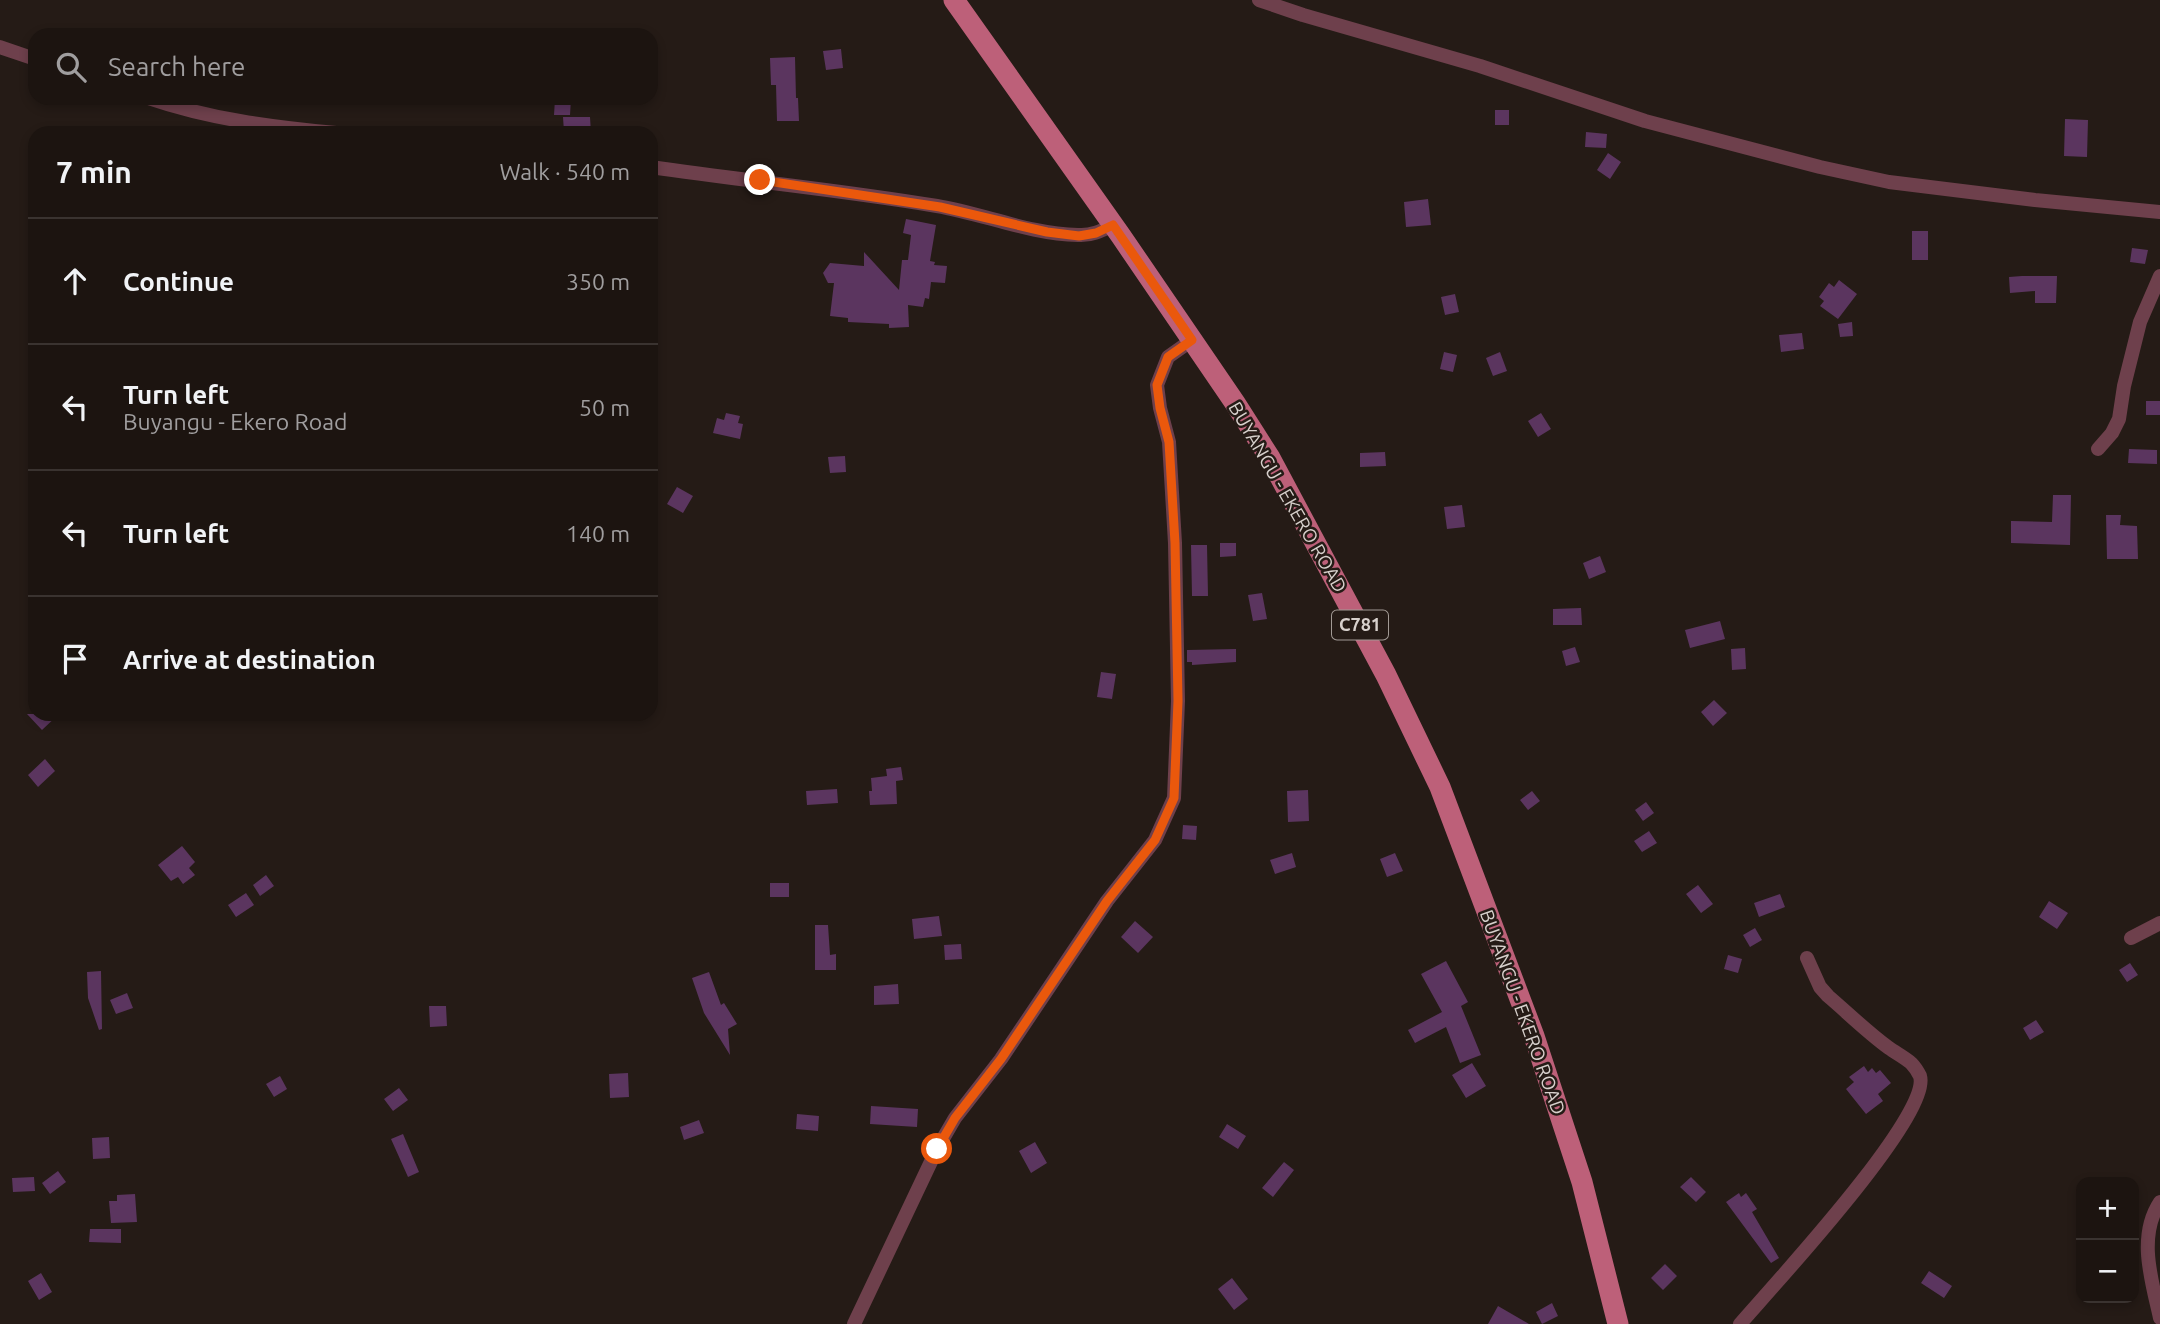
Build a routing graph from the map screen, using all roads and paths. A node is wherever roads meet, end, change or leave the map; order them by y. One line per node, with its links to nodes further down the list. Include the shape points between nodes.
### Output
1 (954, 0): 9 (main road, BUYANGU - EKERO ROAD / C781)
2 (1259, 0): 8 (street, via 1645,121 1820,167 1889,182)
3 (0, 47): 4 (street)
4 (28, 57)
5 (171, 105): 6 (street)
6 (274, 126)
7 (658, 168): 9 (street, via 940,207 1047,232 1079,236)
8 (2160, 212)
9 (1113, 225): 11 (main road, BUYANGU - EKERO ROAD / C781)
10 (2160, 276): 12 (street, via 2140,322 2119,419)
11 (1192, 340): 18 (street, via 1168,357 1157,385 1169,442 1175,543 1178,701 1174,798 1155,840 955,1118); 19 (main road, BUYANGU - EKERO ROAD / C781, via 1270,458 1440,786 1560,1113)
12 (2098, 449)
13 (2160, 923): 14 (street)
14 (2131, 938)
15 (1807, 958): 20 (street, via 1828,996 1913,1064 1921,1085 1908,1117 1864,1180)
16 (2160, 1202): 17 (street, via 2151,1216 2147,1249)
17 (2160, 1318)
18 (854, 1324)
19 (1618, 1324)
20 (1740, 1324)

